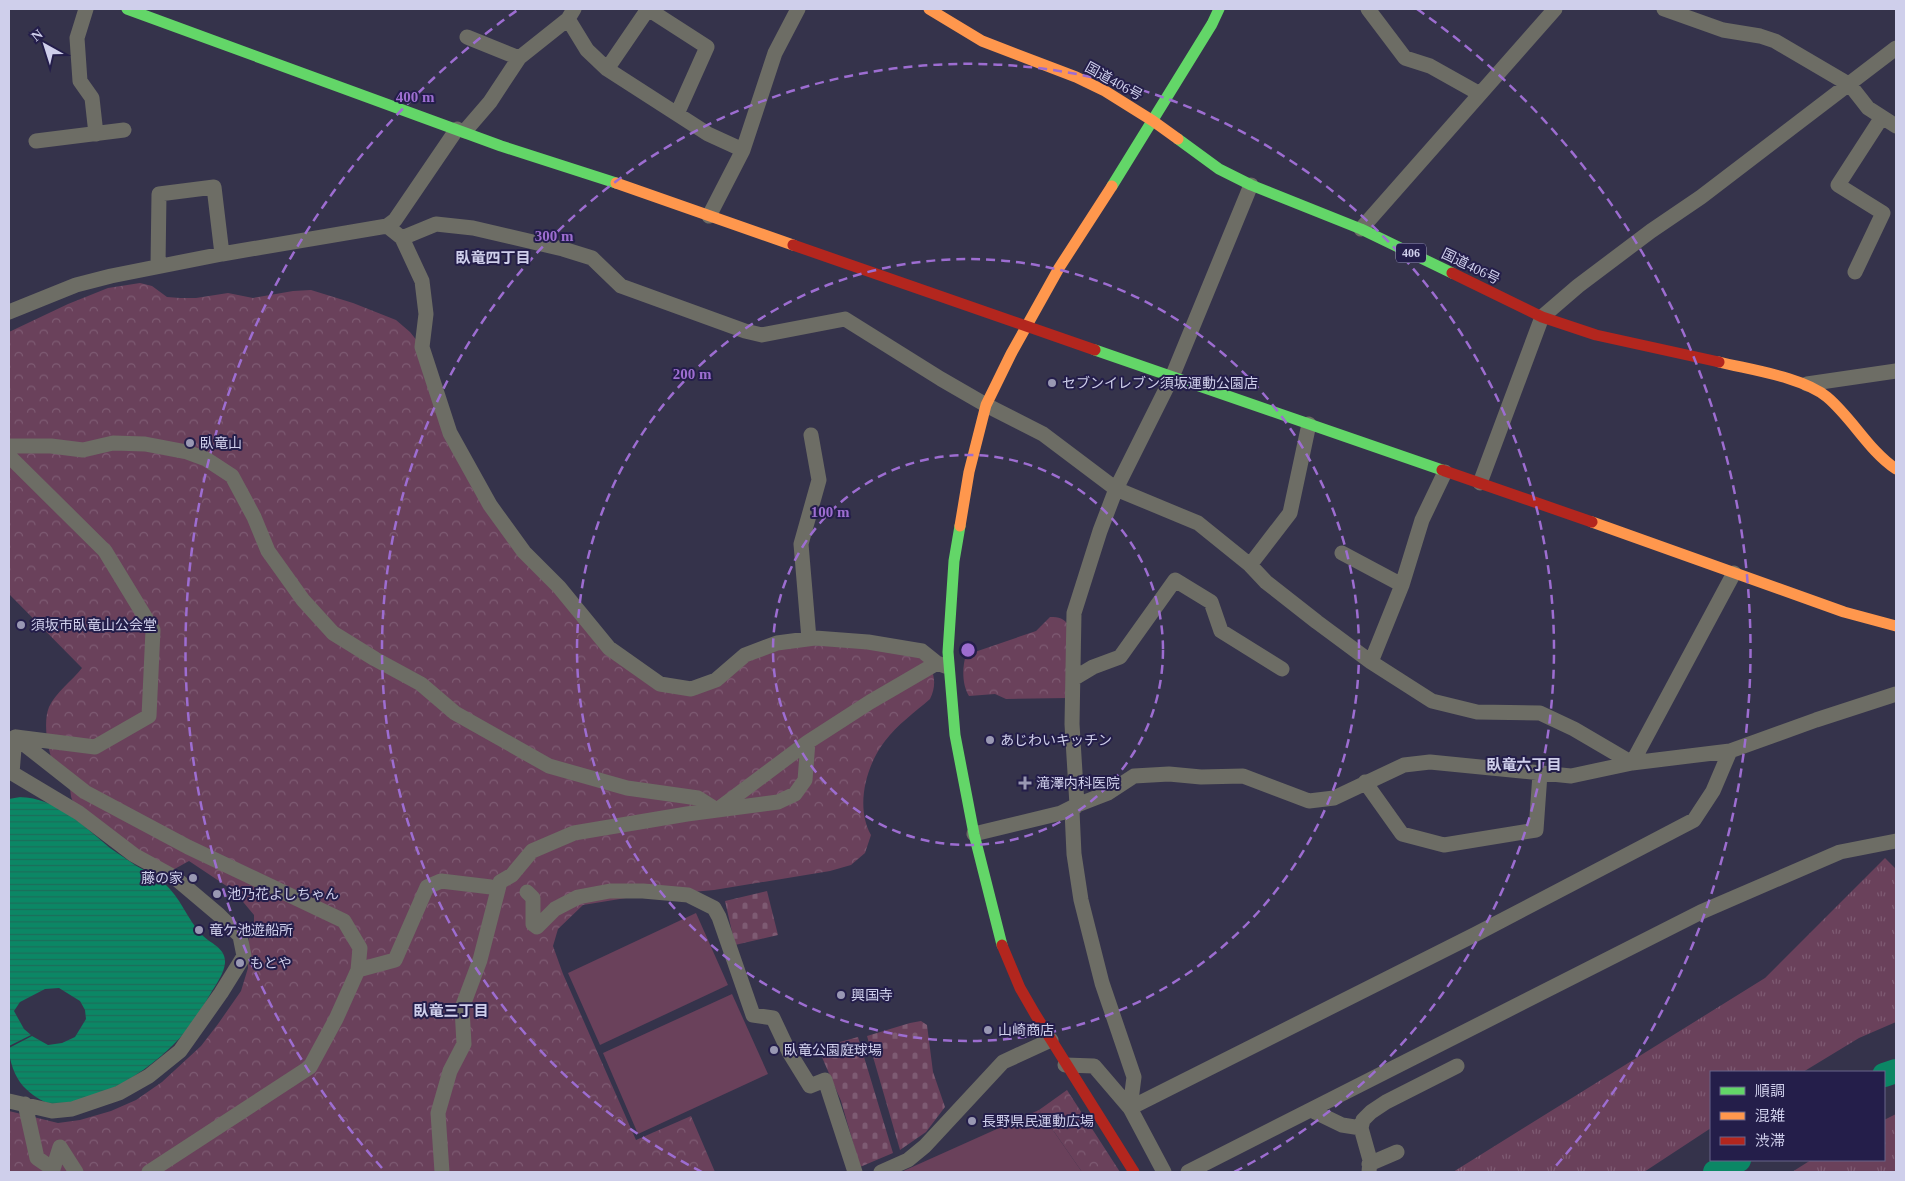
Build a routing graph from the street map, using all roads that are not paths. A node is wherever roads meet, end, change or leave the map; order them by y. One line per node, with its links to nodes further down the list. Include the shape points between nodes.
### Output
1 (86, 9): 23 (street, via 77,38 80,81 92,98)
2 (127, 9): 22 (main road)
3 (648, 9): 14 (street); 17 (street, via 707,47)
4 (798, 9): 25 (street, via 775,54)
5 (929, 9): 19 (main road, 国道406号 / 406, via 982,41 1105,91)
6 (1219, 9): 19 (main road)
7 (1368, 9): 16 (street, via 1405,58 1430,66)
8 (1555, 9): 16 (street)
9 (1664, 9): 15 (street, via 1723,30 1775,41)
10 (571, 14): 13 (street); 14 (street, via 587,50)
11 (467, 37): 13 (street)
12 (1896, 48): 15 (street)
13 (519, 58): 22 (street, via 490,102)
14 (607, 69): 17 (street)
15 (1850, 85): 18 (street, via 1868,108); 35 (street, via 1651,231)
16 (1480, 94): 29 (street)
17 (677, 114): 25 (street, via 708,134)
18 (1882, 117): 20 (street); 33 (street, via 1838,185 1883,213)
19 (1153, 121): 26 (main road, 国道406号 / 406, via 1219,169); 36 (main road, via 1059,268)
20 (1896, 126)
21 (124, 130): 23 (street)
22 (461, 130): 27 (main road); 28 (street)
23 (96, 134): 24 (street)
24 (36, 141)
25 (743, 150): 27 (street)
26 (1252, 185): 29 (main road, 国道406号 / 406); 38 (street)
27 (709, 216): 36 (main road)
28 (388, 226): 30 (street); 31 (street)
29 (1361, 229): 35 (main road, 国道406号 / 406)
30 (402, 238): 40 (street, via 436,224 473,228 563,249 592,258 621,286 762,335 845,319); 54 (street, via 422,281 426,314 422,347 450,433 490,506 518,544 559,587 609,648 660,684 692,688 716,680 745,655 777,643)
31 (222, 254): 32 (street); 32 (street, via 214,187 159,194)
32 (158, 266): 34 (street, via 76,285)
33 (1855, 272)
34 (9, 312)
35 (1542, 317): 39 (main road, 国道406号 / 406, via 1596,335); 47 (street)
36 (1027, 327): 38 (main road); 40 (main road)
37 (1896, 371): 39 (street)
38 (1172, 377): 41 (main road); 48 (street)
39 (1806, 384): 45 (main road, 国道406号 / 406, via 1827,397 1866,442)
40 (986, 405): 48 (street, via 1043,434); 56 (main road, via 969,472 954,561 948,652)
41 (1308, 424): 46 (main road); 50 (street, via 1290,513)
42 (812, 435): 54 (street, via 819,480 801,544)
43 (9, 446): 68 (street, via 82,450 113,443 145,444 206,459 232,476 254,516 268,551 303,600 334,633 421,684 454,713 549,766 627,788 698,798)
44 (9, 456): 60 (street, via 105,551 153,630 149,716 94,747)
45 (1896, 469)
46 (1445, 472): 47 (main road); 52 (street, via 1422,520)
47 (1480, 483): 51 (main road)
48 (1116, 489): 50 (street, via 1198,522); 58 (street, via 1074,613)
49 (1342, 553): 52 (street)
50 (1250, 565): 55 (street, via 1266,582)
51 (1734, 573): 53 (main road, via 1844,612); 63 (street)
52 (1402, 585): 55 (street)
53 (1896, 626)
54 (808, 639): 56 (street, via 868,642 922,651)
55 (1371, 662): 63 (street, via 1432,700 1477,712 1540,713)
56 (944, 665): 61 (street, via 870,702); 69 (main road)
57 (1282, 669): 58 (street, via 1221,631 1211,602 1175,580 1120,657 1093,666)
58 (1073, 679): 67 (street)
59 (1896, 694): 62 (street)
60 (15, 737): 64 (street); 73 (street, via 85,792 188,847 344,921 360,948)
61 (808, 742): 68 (street); 68 (street, via 806,780 795,794 778,802)
62 (1730, 751): 63 (street); 79 (street, via 1713,791 1694,820)
63 (1632, 763): 65 (street, via 1571,776)
64 (10, 771): 78 (street, via 79,813 134,855 174,876 240,936 244,956 180,1051 149,1076 119,1093 72,1109 52,1111)
65 (1540, 774): 66 (street, via 1430,762 1404,764); 66 (street, via 1536,830 1444,844 1402,834)
66 (1366, 782): 67 (street, via 1334,798 1309,801 1244,776 1134,776 1108,793)
67 (1077, 805): 69 (street, via 1061,813); 79 (street, via 1072,811 1081,900 1102,983 1134,1077)
68 (717, 810): 71 (street, via 574,833 532,851)
69 (974, 834): 74 (main road, via 1002,947 1020,988)
70 (1896, 841): 80 (street, via 1840,852 1702,912)
71 (496, 889): 73 (street, via 441,881 427,887 395,960); 86 (street, via 480,960 462,1008 464,1044 450,1071 438,1114)
72 (527, 892): 87 (street, via 532,898 533,924 537,927 555,909 578,897 610,891 688,895 714,908 753,1015 773,1018 810,1086 825,1080)
73 (358, 970): 85 (street, via 310,1067)
74 (1050, 1040): 75 (main road); 88 (street, via 1003,1062 925,1146 908,1160)
75 (1065, 1064): 79 (street, via 1094,1066); 89 (main road)
76 (1457, 1066): 81 (street, via 1386,1102 1363,1120)
77 (9, 1100): 78 (street)
78 (25, 1104): 84 (street, via 37,1158 54,1169 60,1147)
79 (1130, 1108): 90 (street)
80 (1311, 1110): 81 (street, via 1342,1125); 91 (street)
81 (1361, 1128): 83 (street, via 1370,1160)
82 (1397, 1152): 83 (street)
83 (1369, 1168)
84 (76, 1172)
85 (149, 1172)
86 (442, 1172)
87 (855, 1172)
88 (881, 1172)
89 (1134, 1172)
90 (1164, 1172)
91 (1188, 1172)

